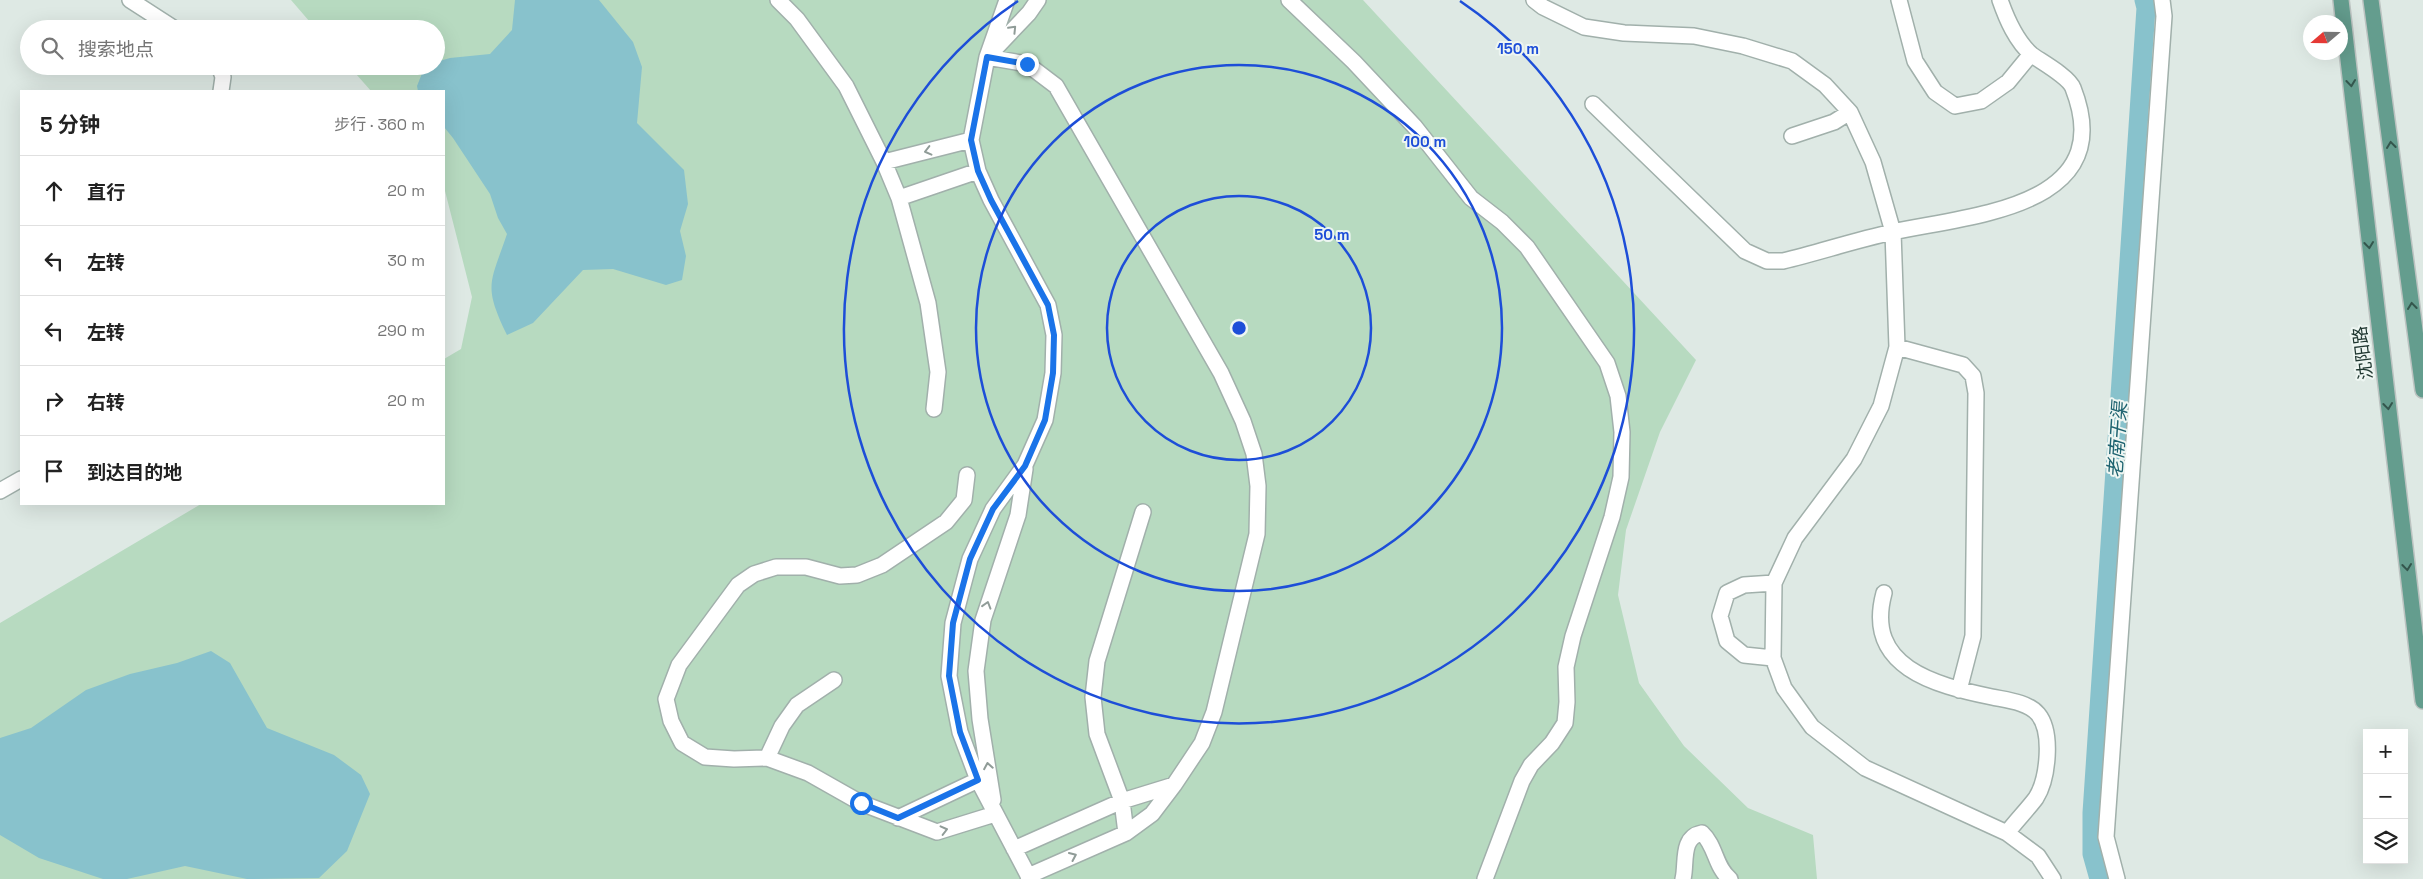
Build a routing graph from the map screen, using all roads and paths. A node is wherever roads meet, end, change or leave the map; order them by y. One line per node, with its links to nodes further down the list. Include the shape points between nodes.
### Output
1 (130, 0): 12 (street)
2 (778, 0): 21 (street, via 797,19 846,86)
3 (1007, 0): 14 (street)
4 (1038, 0): 14 (street, one-way to 4)
5 (1289, 0): 49 (street, via 1415,127 1472,198 1527,247 1607,363 1618,396 1622,432 1621,477 1612,517 1566,666 1565,723 1522,781)
6 (1534, 0): 18 (street, via 1584,27 1624,33 1694,36 1792,60 1825,84)
7 (1899, 0): 13 (street, via 1916,61 1935,92 1956,106 1981,101 2008,82)
8 (2000, 0): 13 (street, via 2014,34)
9 (2162, 0): 53 (street, via 2164,26 2106,837)
10 (2341, 0): 38 (main road, 沈阳路, one-way to 38)
11 (2371, 0): 26 (main road, one-way to 11)
12 (161, 20)
13 (2031, 54): 24 (street, via 2073,85 2082,117 2082,143 2070,172 2055,186 2014,205 1960,221)
14 (987, 57): 20 (street); 41 (street, via 1027,64 1056,86 1222,373 1254,454 1258,486 1257,534 1214,712 1202,743)
15 (222, 75): 16 (street)
16 (221, 90)
17 (1593, 104): 24 (street, via 1745,251 1767,261 1783,261)
18 (1850, 112): 19 (street, via 1834,122); 24 (street, via 1873,162)
19 (1792, 136)
20 (971, 140): 21 (street, one-way to 21); 22 (street)
21 (884, 162): 23 (street)
22 (978, 171): 23 (street); 28 (street, via 1048,305 1054,335 1053,373 1045,420)
23 (899, 198): 27 (street, via 928,303 938,372)
24 (1893, 232): 25 (street)
25 (1897, 347): 33 (street, via 1881,406 1854,459 1795,538); 37 (street, via 1963,365 1973,376 1976,393 1972,636)
26 (2423, 390)
27 (934, 409)
28 (1025, 466): 40 (street, via 993,509 970,559 953,623 949,676 960,732); 43 (street, one-way to 28, via 980,719 976,671 983,620 1018,515)
29 (967, 475): 39 (street, via 964,500 946,522 882,565 840,576 806,567 776,567 754,574 738,585 679,665 666,699 671,721 682,743 705,757)
30 (20, 480): 31 (street)
31 (0, 491)
32 (1143, 512): 42 (street, via 1096,661 1093,697 1097,734)
33 (1774, 582): 35 (street); 35 (street, via 1744,585 1727,593 1720,616 1727,640 1744,655)
34 (1884, 593): 37 (street, via 1879,612 1882,636 1894,656 1918,674)
35 (1773, 658): 46 (street, via 1784,688 1812,727 1865,768)
36 (834, 680): 39 (street, via 797,705 782,726)
37 (1958, 690): 46 (street, via 2020,704 2038,714 2047,736 2046,766 2037,796)
38 (2423, 701)
39 (767, 758): 44 (street, via 808,773 861,803)
40 (978, 780): 43 (street); 44 (street)
41 (1174, 785): 42 (street); 45 (street, via 1152,814)
42 (1122, 801): 45 (street); 47 (street)
43 (996, 814): 44 (street, one-way to 43, via 937,832); 47 (street)
44 (898, 818)
45 (1126, 833): 48 (street, one-way to 45)
46 (2007, 833): 52 (street, via 2038,856)
47 (1014, 849): 48 (street)
48 (1029, 877)
49 (1485, 879)
50 (1683, 879): 51 (street, via 1684,857 1690,840 1702,833 1709,840 1722,873)
51 (1730, 879)
52 (2052, 879)
53 (2117, 879)

